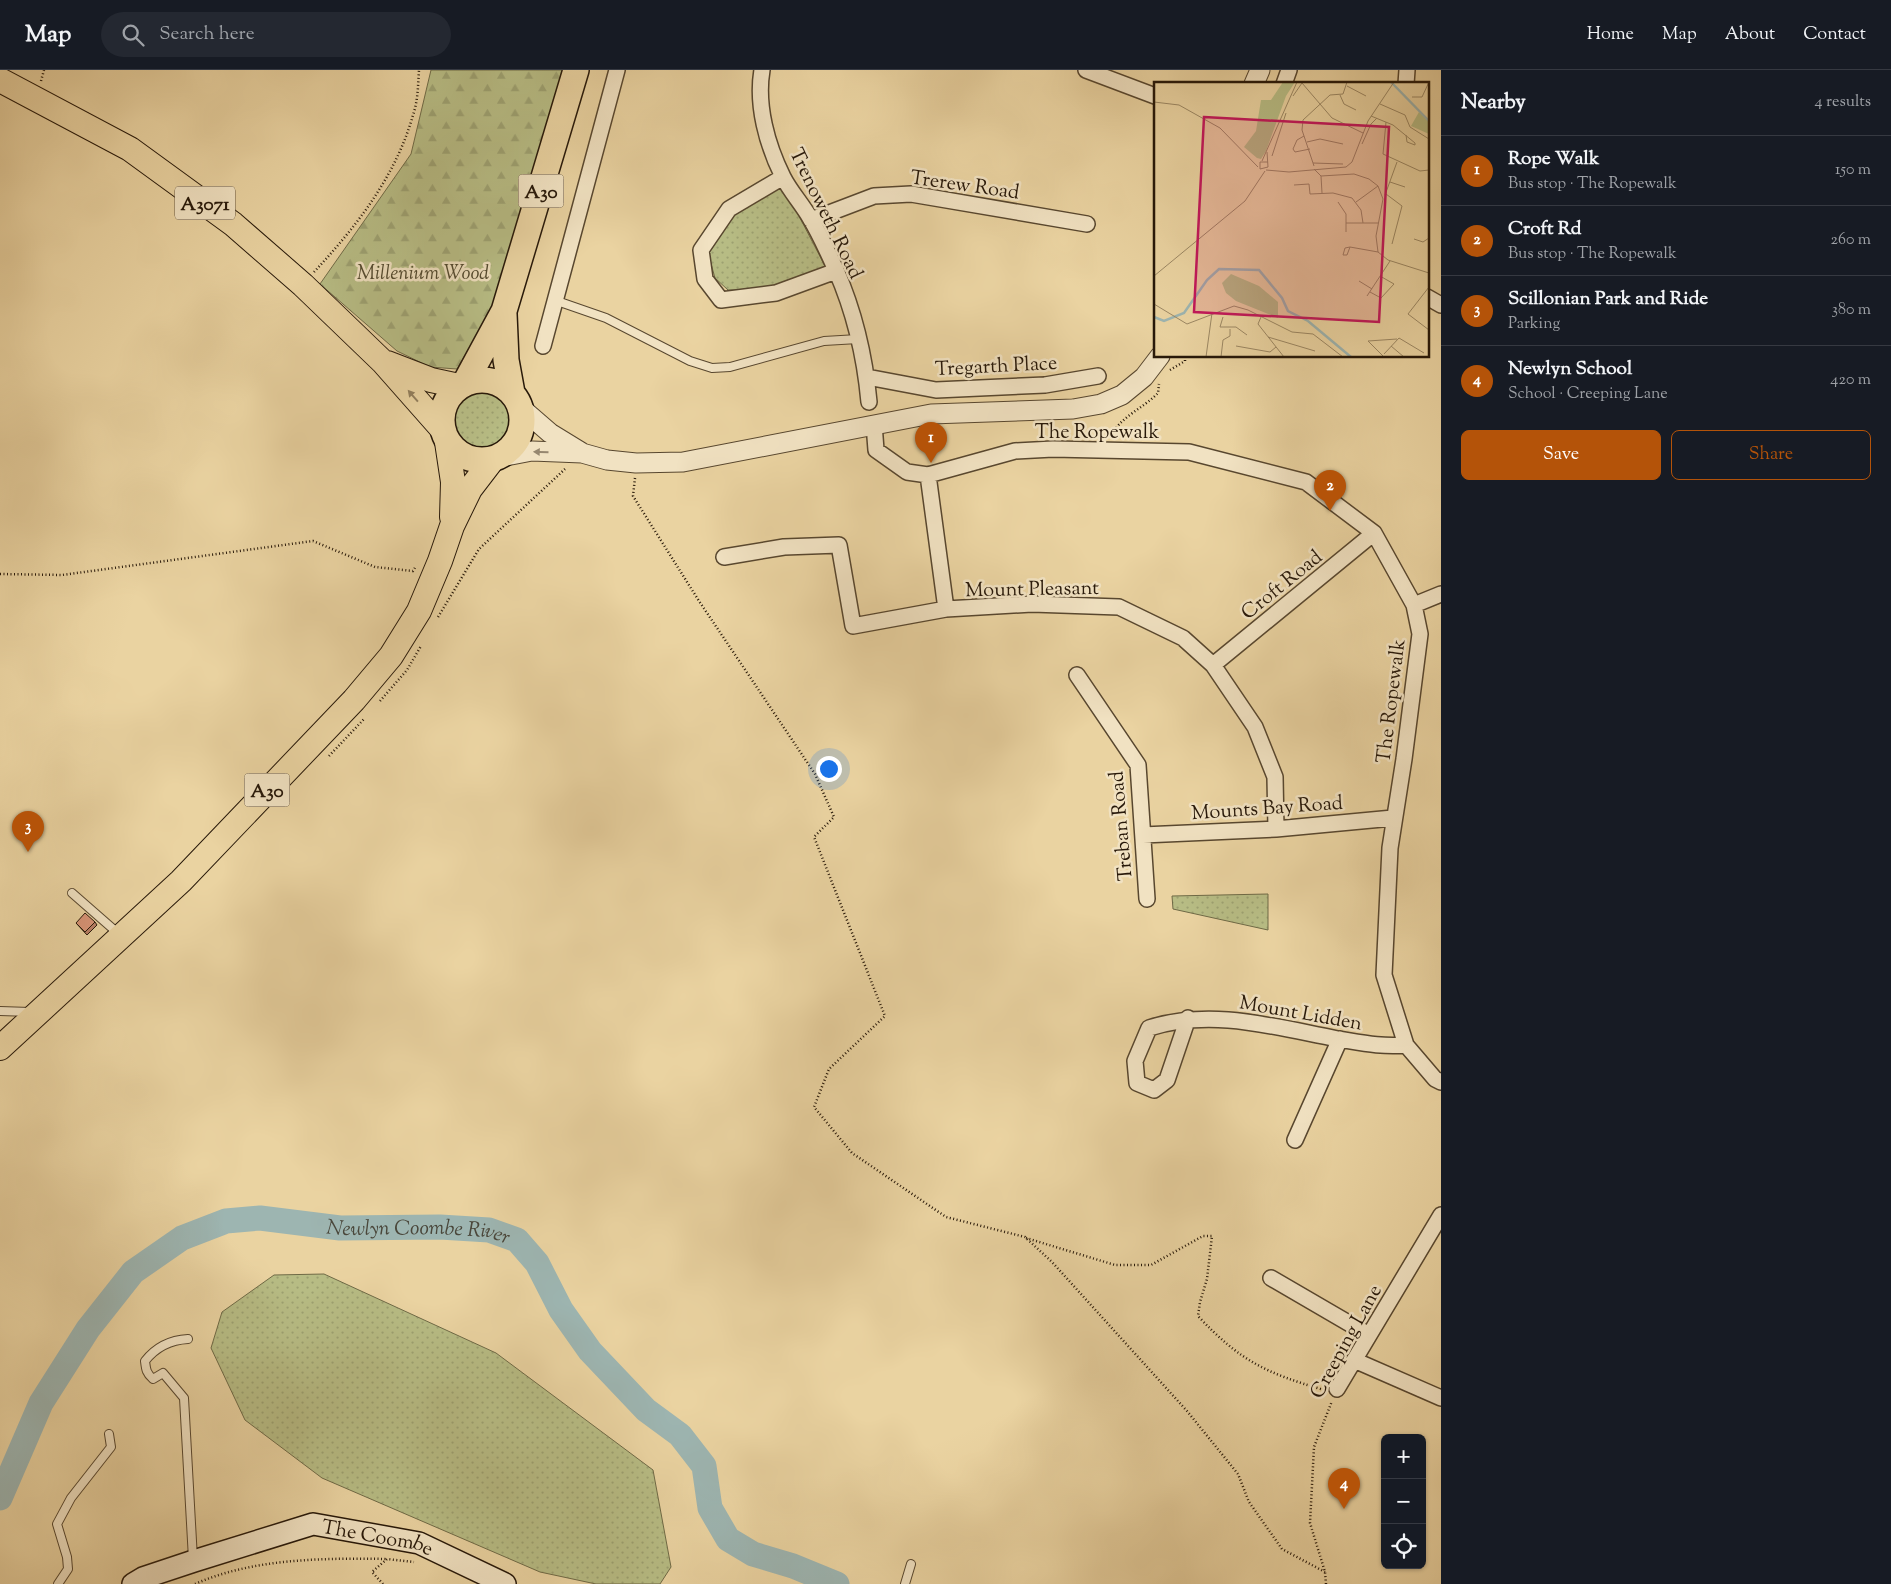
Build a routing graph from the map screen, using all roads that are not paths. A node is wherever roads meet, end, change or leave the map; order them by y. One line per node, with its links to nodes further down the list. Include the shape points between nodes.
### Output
1 (576, 70): 18 (highway, A30)
2 (618, 70): 16 (street)
3 (762, 70): 11 (street, Trenoweth Road, via 759,88 766,131)
4 (1086, 70): 10 (street)
5 (1260, 70): 8 (street)
6 (1289, 70): 9 (street)
7 (0, 80): 22 (main road, A3071, via 130,149 233,224)
8 (1255, 82)
9 (1285, 82)
10 (1154, 96)
11 (783, 177): 12 (street, Trenoweth Road); 14 (street, via 729,209 701,250 705,279 721,300 776,293)
12 (811, 220): 13 (street, Trerew Road, via 874,196 911,194); 14 (street, Trenoweth Road)
13 (1087, 224)
14 (836, 271): 19 (street, Trenoweth Road)
15 (1428, 298): 17 (street)
16 (557, 301): 19 (lane, via 606,318 690,361 712,368 824,341); 20 (street)
17 (1441, 305)
18 (504, 311): 25 (highway, A30); 26 (highway, A30, via 506,360)
19 (858, 339): 24 (street, Trenoweth Road)
20 (543, 346)
21 (1158, 360): 28 (street, via 1122,395 1101,404 1073,409 931,414)
22 (384, 362): 25 (main road, A3071, via 431,380); 29 (main road, A3071, one-way to 22)
23 (1098, 376): 24 (street, Tregarth Place, via 1045,385 936,390)
24 (867, 377): 27 (street, Trenoweth Road)
25 (462, 385): 26 (highway, via 487,380 501,384); 29 (highway, via 450,395 444,406 441,418)
26 (516, 400): 30 (street, via 550,432); 31 (highway, via 523,420 521,433 514,445)
27 (869, 402)
28 (874, 424): 30 (street, via 683,462 636,463); 32 (street, The Ropewalk, via 876,450 907,472)
29 (445, 436): 31 (highway, via 456,452 467,458 480,461); 33 (main road, A30, via 453,482)
30 (582, 453): 31 (street, one-way to 31, via 532,451)
31 (496, 458): 33 (main road, A30, via 471,487)
32 (928, 475): 34 (street, The Ropewalk, via 1015,451 1190,452 1306,482); 38 (street)
33 (452, 526): 46 (main road, A30, via 419,611 391,656 354,700 181,881)
34 (1374, 533): 37 (street, The Ropewalk); 39 (street, Croft Road)
35 (724, 557): 38 (street, Mount Pleasant, via 784,547 839,546 853,626)
36 (1441, 594): 37 (street)
37 (1414, 605): 41 (street, The Ropewalk, via 1420,634)
38 (946, 609): 39 (street, Mount Pleasant, via 1032,604 1119,607 1183,638)
39 (1213, 665): 42 (street, Mount Pleasant, via 1255,727 1275,777)
40 (1078, 676): 43 (street, Treban Road, via 1138,765)
41 (1393, 818): 42 (street, Mounts Bay Road); 51 (street, The Ropewalk, via 1384,975)
42 (1276, 829): 43 (street, Mounts Bay Road)
43 (1143, 834): 45 (street, Treban Road)
44 (72, 894): 46 (lane)
45 (1147, 899)
46 (121, 936): 48 (main road, A30)
47 (0, 1011): 48 (lane)
48 (40, 1012): 52 (main road, A30)
49 (1188, 1018): 49 (street, Mount Lidden, via 1149,1028 1135,1061 1137,1083 1154,1090 1167,1080); 50 (street, Mount Lidden, via 1240,1020)
50 (1340, 1039): 51 (street, Mount Lidden, via 1381,1047); 54 (street)
51 (1406, 1045): 53 (street)
52 (0, 1048)
53 (1441, 1082)
54 (1295, 1140)
55 (1441, 1215): 56 (street, Creeping Lane)
56 (1437, 1231): 58 (street, Creeping Lane)
57 (1271, 1278): 58 (street)
58 (1369, 1335): 60 (street, Creeping Lane)
59 (188, 1338): 64 (lane, via 174,1340 152,1351 145,1361 149,1376 153,1379 163,1373 184,1398)
60 (1354, 1360): 61 (street, Creeping Lane); 62 (street)
61 (1336, 1391)
62 (1441, 1398)
63 (109, 1434): 67 (lane, via 111,1447 71,1498 58,1524 68,1569)
64 (194, 1561): 66 (main road, The Coombe); 68 (main road, The Coombe, via 313,1524 419,1543)
65 (911, 1564): 69 (lane)
66 (140, 1582)
67 (58, 1584)
68 (505, 1584)
69 (905, 1584)

